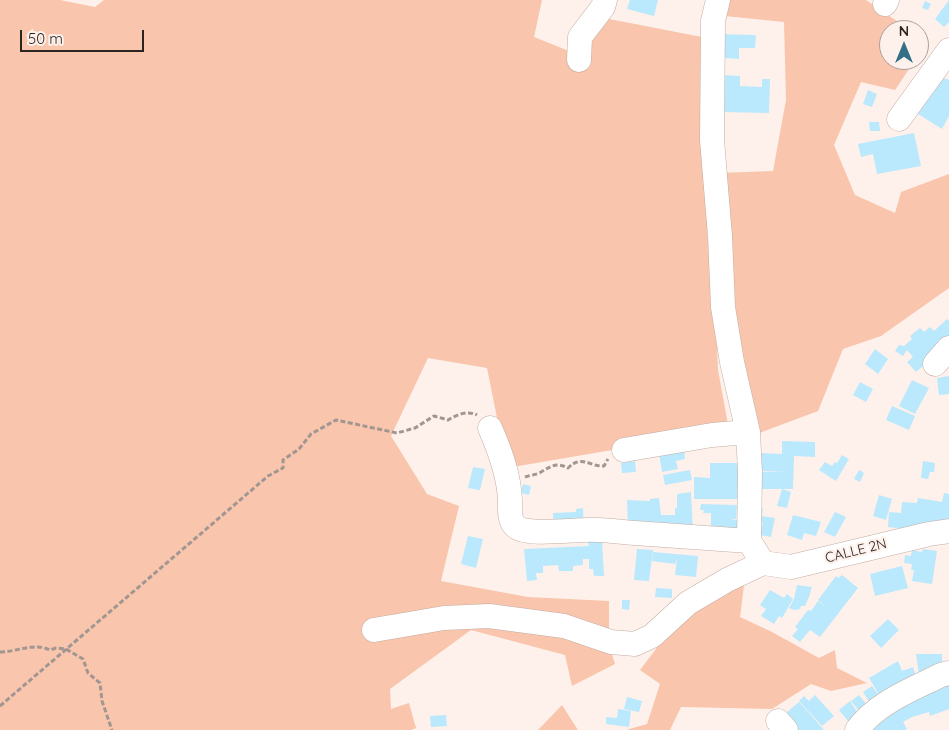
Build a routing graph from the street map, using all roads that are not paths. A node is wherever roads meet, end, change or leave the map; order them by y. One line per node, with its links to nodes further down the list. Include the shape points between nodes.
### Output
1 (605, 0): 4 (street, via 580,37)
2 (718, 0): 7 (street, via 713,21 712,140 723,307)
3 (949, 50): 5 (street)
4 (578, 60)
5 (899, 119)
6 (490, 428): 10 (street, via 500,450 509,488 510,514 518,530 598,529)
7 (748, 432): 8 (street); 10 (street)
8 (624, 450)
9 (949, 531): 11 (street, CALLE 2N, via 791,567)
10 (749, 541): 11 (street)
11 (763, 563): 12 (street, via 688,603 652,636 636,644 611,642 564,626 489,616 444,618)
12 (374, 630)
13 (949, 673): 14 (street, via 891,701 869,716)
14 (858, 730)

